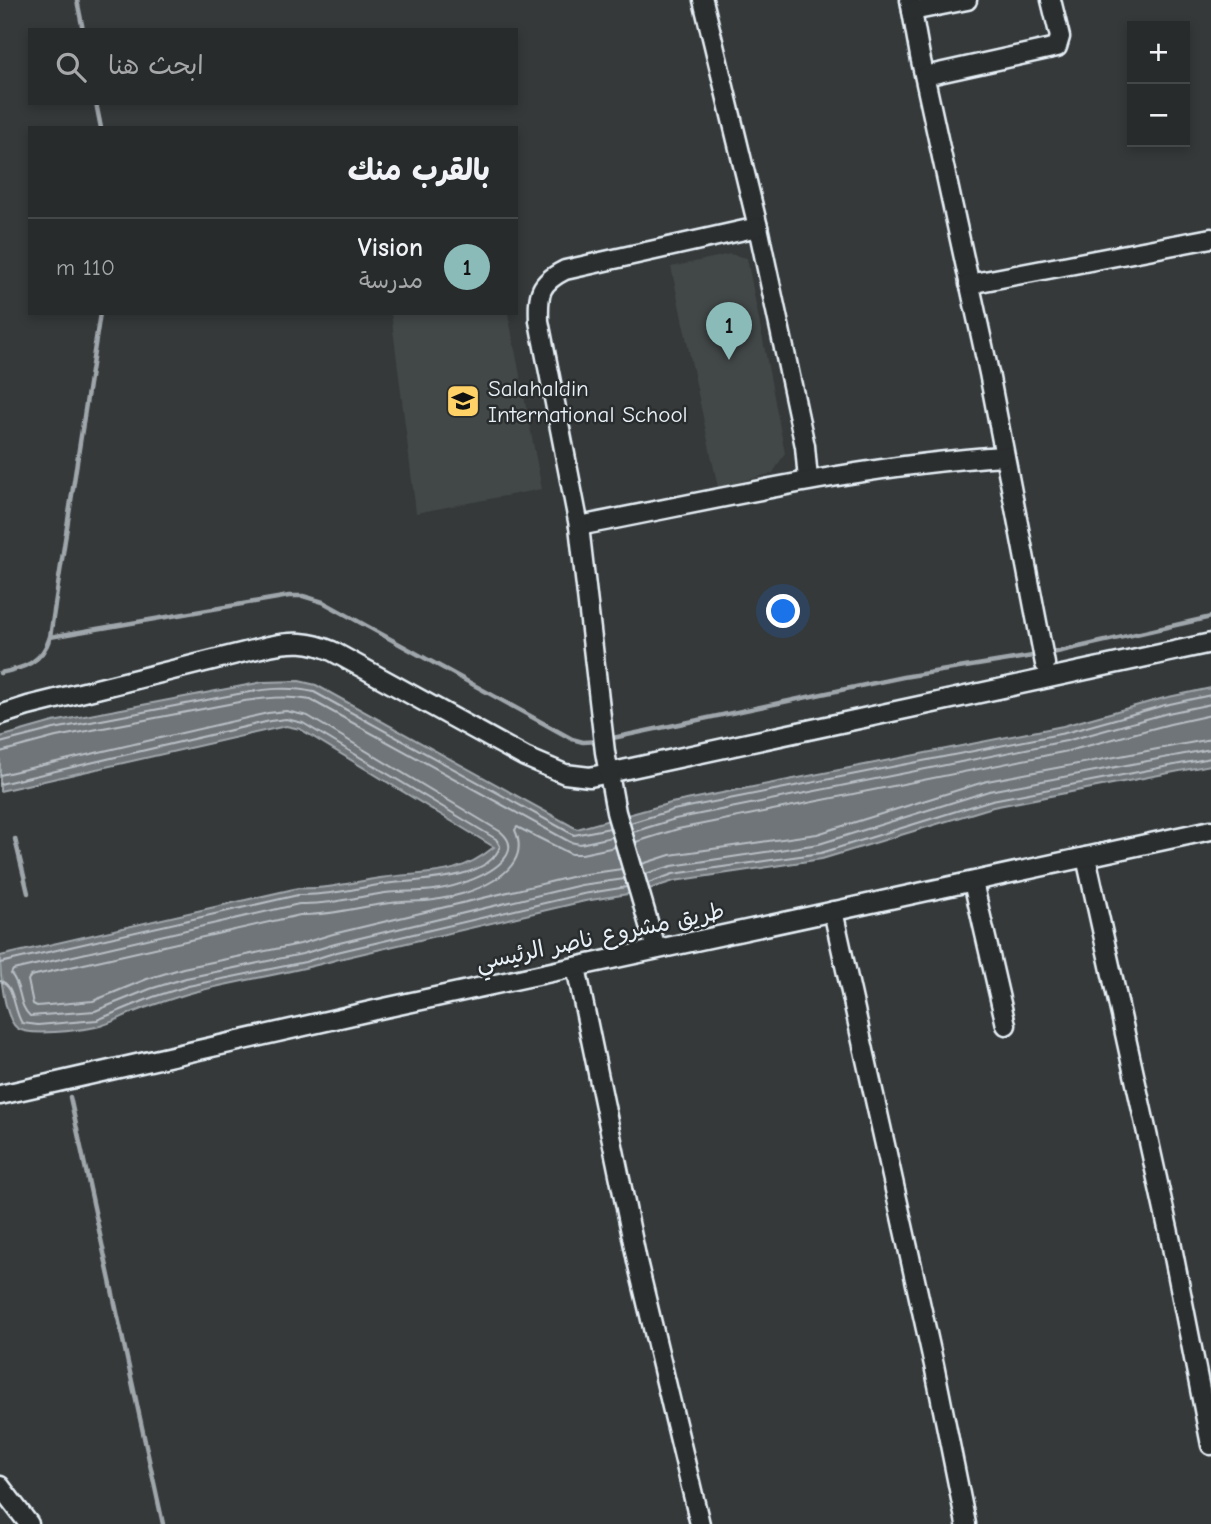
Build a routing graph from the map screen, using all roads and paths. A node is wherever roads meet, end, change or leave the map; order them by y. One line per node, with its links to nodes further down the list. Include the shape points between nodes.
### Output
1 (703, 0): 6 (street)
2 (967, 0): 4 (street)
3 (1051, 0): 5 (street, via 1060,37 1057,47)
4 (911, 6): 5 (street)
5 (925, 76): 8 (street)
6 (758, 227): 10 (street, via 805,446); 11 (street, via 565,270 550,277 540,290 539,321)
7 (1211, 238): 8 (street)
8 (969, 285): 9 (street)
9 (1004, 456): 10 (street); 13 (street)
10 (808, 480): 11 (street)
11 (579, 526): 15 (street)
12 (1211, 643): 15 (street)
13 (1045, 664)
14 (0, 715): 15 (street, via 269,646 316,643 535,761 578,777)
15 (609, 774): 20 (street)
16 (1211, 830): 17 (street, طريق مشروع ناصر الرئيسي)
17 (1086, 857): 18 (street, طريق مشروع ناصر الرئيسي); 24 (street)
18 (973, 882): 19 (street, طريق مشروع ناصر الرئيسي); 22 (street)
19 (833, 911): 20 (street, طريق مشروع ناصر الرئيسي); 28 (street)
20 (656, 949): 21 (street, طريق مشروع ناصر الرئيسي)
21 (576, 967): 23 (street, طريق مشروع ناصر الرئيسي); 27 (street, via 637,1261)
22 (1006, 1026)
23 (0, 1094)
24 (1211, 1445)
25 (0, 1486): 26 (street)
26 (29, 1524)
27 (700, 1524)
28 (966, 1524)

